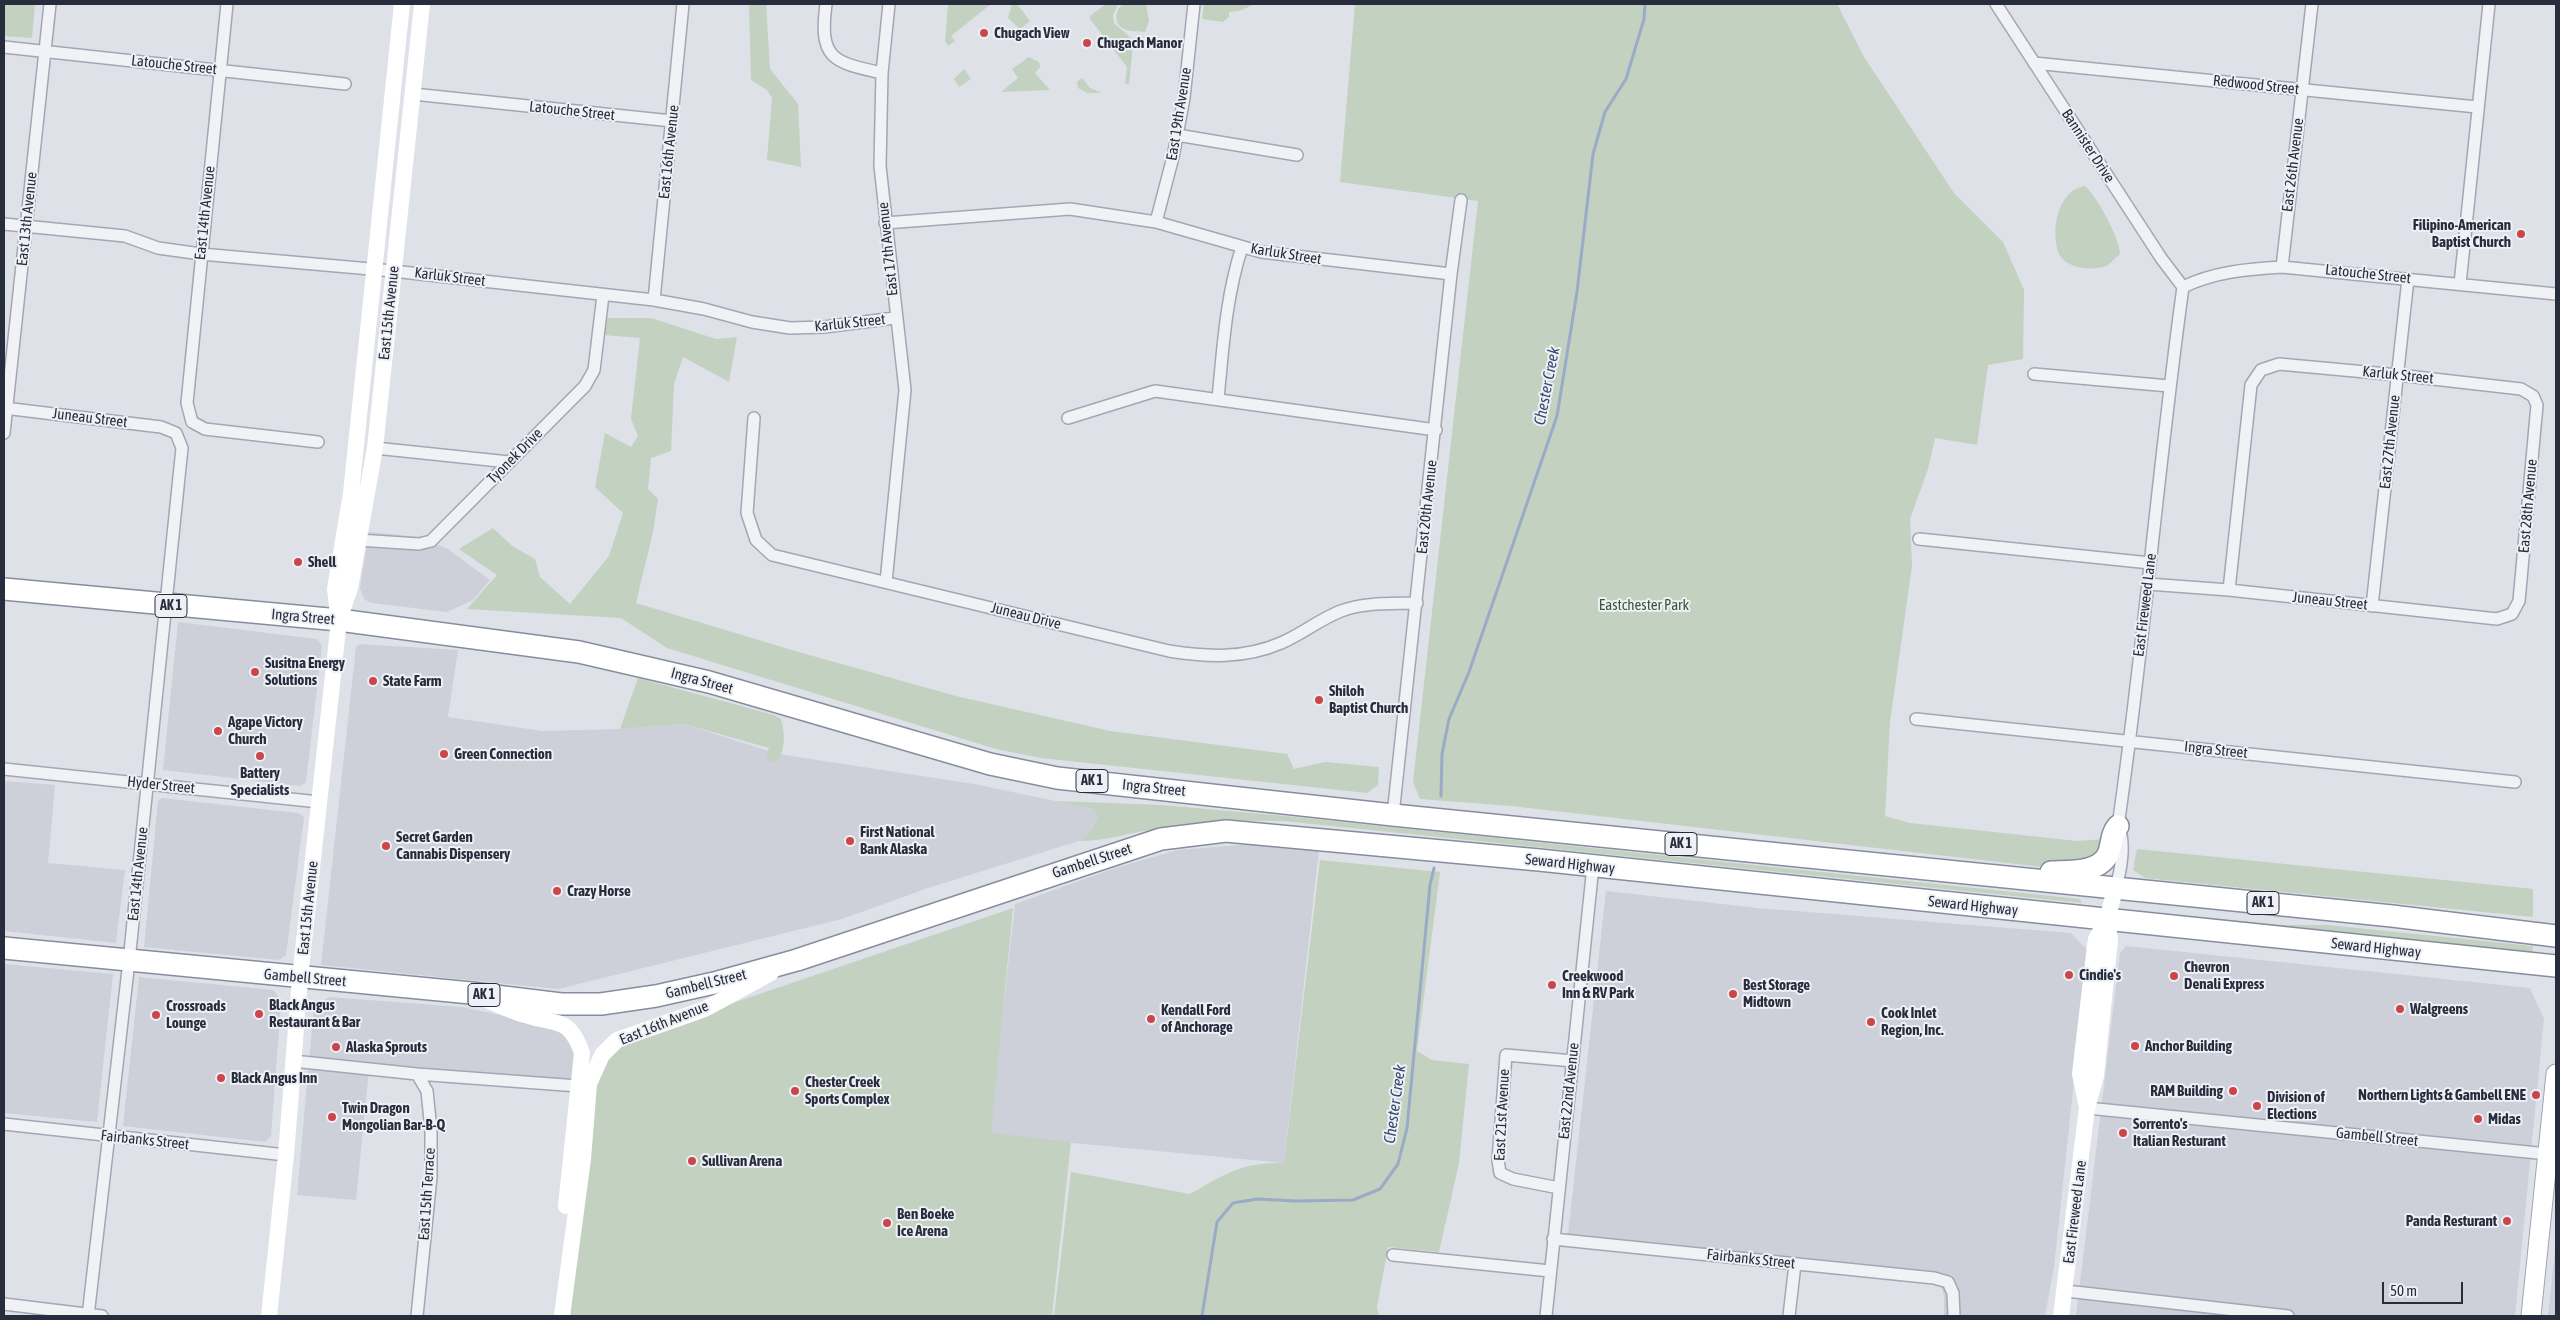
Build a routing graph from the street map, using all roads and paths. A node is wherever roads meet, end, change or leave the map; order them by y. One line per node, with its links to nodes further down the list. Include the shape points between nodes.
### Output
1 (50, 4): 13 (street, East 13th Avenue)
2 (226, 4): 15 (street, East 14th Avenue)
3 (402, 4): 32 (main road, East 15th Avenue)
4 (422, 4): 19 (main road, East 15th Avenue)
5 (683, 4): 21 (street, East 16th Avenue)
6 (826, 4): 16 (street, via 823,28 831,56 844,65)
7 (889, 4): 16 (street, East 17th Avenue)
8 (1194, 4): 22 (street, East 19th Avenue)
9 (1996, 4): 14 (street, Bannister Drive)
10 (2312, 4): 18 (street, East 26th Avenue)
11 (2489, 4): 20 (street)
12 (4, 47): 13 (street, Latouche Street)
13 (45, 51): 15 (street, Latouche Street); 28 (street, East 13th Avenue)
14 (2034, 63): 18 (street, Redwood Street); 37 (street, Bannister Drive)
15 (220, 70): 17 (street, Latouche Street); 30 (street, East 14th Avenue)
16 (882, 73): 27 (street, East 17th Avenue, via 880,166)
17 (345, 84)
18 (2302, 89): 20 (street, Redwood Street); 31 (street, East 26th Avenue)
19 (413, 94): 21 (street, Latouche Street); 33 (main road, East 15th Avenue)
20 (2477, 107): 36 (street)
21 (672, 121): 40 (street, East 16th Avenue)
22 (1177, 135): 23 (street); 25 (street, East 19th Avenue)
23 (1297, 155)
24 (1461, 200): 34 (street, East 20th Avenue)
25 (1156, 222): 27 (street, Karluk Street, via 1070,210); 29 (street, Karluk Street)
26 (4, 224): 28 (street, Karluk Street)
27 (885, 224): 41 (street, East 17th Avenue)
28 (26, 226): 30 (street, Karluk Street, via 125,236 158,248); 47 (street, East 13th Avenue)
29 (1242, 247): 34 (street, Karluk Street); 46 (street, via 1233,275 1226,318)
30 (201, 254): 32 (street, Karluk Street); 53 (street, East 14th Avenue, via 188,403 192,422 205,429)
31 (2282, 267): 35 (street, Latouche Street); 37 (street, Latouche Street, via 2206,276)
32 (374, 269): 33 (street, Karluk Street); 67 (main road, East 15th Avenue, via 351,493 335,589)
33 (393, 271): 39 (street, Karluk Street); 54 (main road, East 15th Avenue)
34 (1451, 274): 50 (street, East 20th Avenue)
35 (2408, 278): 36 (street, Latouche Street); 43 (street, East 27th Avenue)
36 (2460, 284): 38 (street, Latouche Street)
37 (2183, 287): 44 (street, East Fireweed Lane)
38 (2556, 294)
39 (603, 295): 40 (street, Karluk Street); 55 (street, Tyonek Drive, via 594,370 585,386)
40 (654, 300): 41 (street, Karluk Street, via 790,328)
41 (895, 318): 59 (street, East 17th Avenue, via 905,390)
42 (2034, 374): 44 (street)
43 (2398, 374): 45 (street, Karluk Street, via 2521,389); 62 (street, Karluk Street, via 2279,364 2262,370 2252,385); 65 (street, East 27th Avenue)
44 (2169, 386): 58 (street, East Fireweed Lane)
45 (2533, 396): 66 (street, East 28th Avenue, via 2537,405 2519,601)
46 (1218, 399): 49 (street, via 1155,391); 50 (street)
47 (5, 408): 51 (street, East 13th Avenue); 52 (street, Juneau Street, via 161,427)
48 (754, 418): 59 (street, Juneau Drive, via 748,513 756,540 772,555)
49 (1068, 418)
50 (1436, 430): 63 (street, East 20th Avenue)
51 (4, 433)
52 (176, 433): 64 (street, East 14th Avenue, via 182,448)
53 (318, 442)
54 (375, 448): 55 (street); 57 (main road, East 15th Avenue)
55 (509, 462): 57 (street, Tyonek Drive, via 431,541 419,544)
56 (1919, 539): 58 (street)
57 (358, 540): 67 (main road, East 15th Avenue, via 350,588)
58 (2150, 563): 60 (street, East Fireweed Lane)
59 (886, 582): 63 (street, Juneau Drive, via 1169,651 1202,656 1248,654 1282,643 1342,610 1372,604)
60 (2148, 584): 62 (street, Juneau Street); 69 (street, East Fireweed Lane)
61 (4, 590): 64 (highway, Ingra Street / AK 1)
62 (2229, 590): 65 (street, Juneau Street)
63 (1417, 603): 74 (street, East 20th Avenue)
64 (165, 606): 67 (highway, Ingra Street / AK 1); 72 (street, East 14th Avenue)
65 (2372, 606): 66 (street, Juneau Street, via 2497,619)
66 (2512, 614)
67 (339, 620): 73 (main road, East 15th Avenue); 74 (highway, Ingra Street / AK 1, via 522,642 618,660 800,708 952,754 1057,778)
68 (1916, 719): 69 (street, Ingra Street)
69 (2130, 741): 71 (street, Ingra Street); 75 (street, East Fireweed Lane)
70 (4, 768): 72 (street, Hyder Street)
71 (2515, 782)
72 (148, 784): 73 (street, Hyder Street); 84 (street, East 14th Avenue)
73 (319, 802): 86 (main road, East 15th Avenue)
74 (1393, 814): 78 (highway, Seward Highway / AK 1)
75 (2118, 826): 78 (highway, via 2113,832 2108,855 2100,864 2088,869); 79 (street, East Fireweed Lane, via 2122,835)
76 (1390, 845): 77 (highway, Seward Highway / AK 1); 83 (highway, Gambell Street / AK 1, via 1226,831 1161,839)
77 (1593, 866): 80 (highway, Seward Highway / AK 1); 89 (street, East 22nd Avenue)
78 (1970, 874): 79 (highway, Seward Highway / AK 1)
79 (2115, 889): 80 (main road, East Fireweed Lane); 81 (highway, Seward Highway / AK 1, via 2392,916)
80 (2107, 920): 85 (highway, Seward Highway / AK 1); 93 (main road, East Fireweed Lane, via 2110,940 2108,966 2096,1076)
81 (2556, 936)
82 (4, 948): 84 (highway, Gambell Street / AK 1)
83 (797, 960): 87 (highway, Gambell Street / AK 1, via 714,983 601,1004 561,1004); 103 (main road, East 16th Avenue, via 705,1008 617,1040 602,1055 589,1084 583,1159)
84 (129, 961): 86 (highway, Gambell Street / AK 1); 95 (street, East 14th Avenue)
85 (2556, 966)
86 (300, 978): 87 (highway, Gambell Street / AK 1); 88 (main road, East 15th Avenue)
87 (470, 994): 92 (main road, East 16th Avenue, via 529,1016 568,1026 582,1052)
88 (293, 1061): 90 (street); 97 (main road, East 15th Avenue)
89 (1573, 1061): 98 (street, East 22nd Avenue); 98 (street, East 21st Avenue, via 1506,1056 1498,1160 1500,1173 1512,1179)
90 (417, 1074): 92 (street); 109 (street, East 15th Terrace, via 427,1091 431,1177)
91 (2556, 1074): 96 (main road)
92 (578, 1086): 103 (main road, East 16th Avenue, via 564,1225)
93 (2087, 1108): 96 (street, Gambell Street); 104 (main road, East Fireweed Lane)
94 (4, 1124): 95 (street, Fairbanks Street)
95 (110, 1136): 97 (street, Fairbanks Street); 106 (street, East 14th Avenue)
96 (2548, 1154): 116 (main road)
97 (286, 1155): 108 (main road, East 15th Avenue)
98 (1559, 1188): 99 (street, East 22nd Avenue)
99 (1553, 1239): 101 (street, Fairbanks Street); 102 (street, East 22nd Avenue)
100 (1393, 1256): 102 (street)
101 (1795, 1264): 112 (street); 113 (street, Fairbanks Street, via 1948,1282 1953,1293)
102 (1550, 1271): 111 (street, East 22nd Avenue)
103 (566, 1278): 110 (main road, East 16th Avenue)
104 (2066, 1291): 114 (main road, East Fireweed Lane); 115 (street)
105 (4, 1304): 106 (street)
106 (88, 1316): 107 (street)
107 (102, 1316)
108 (270, 1316)
109 (417, 1316)
110 (562, 1316)
111 (1546, 1316)
112 (1789, 1316)
113 (1954, 1316)
114 (2062, 1316)
115 (2288, 1316)
116 (2531, 1316)

